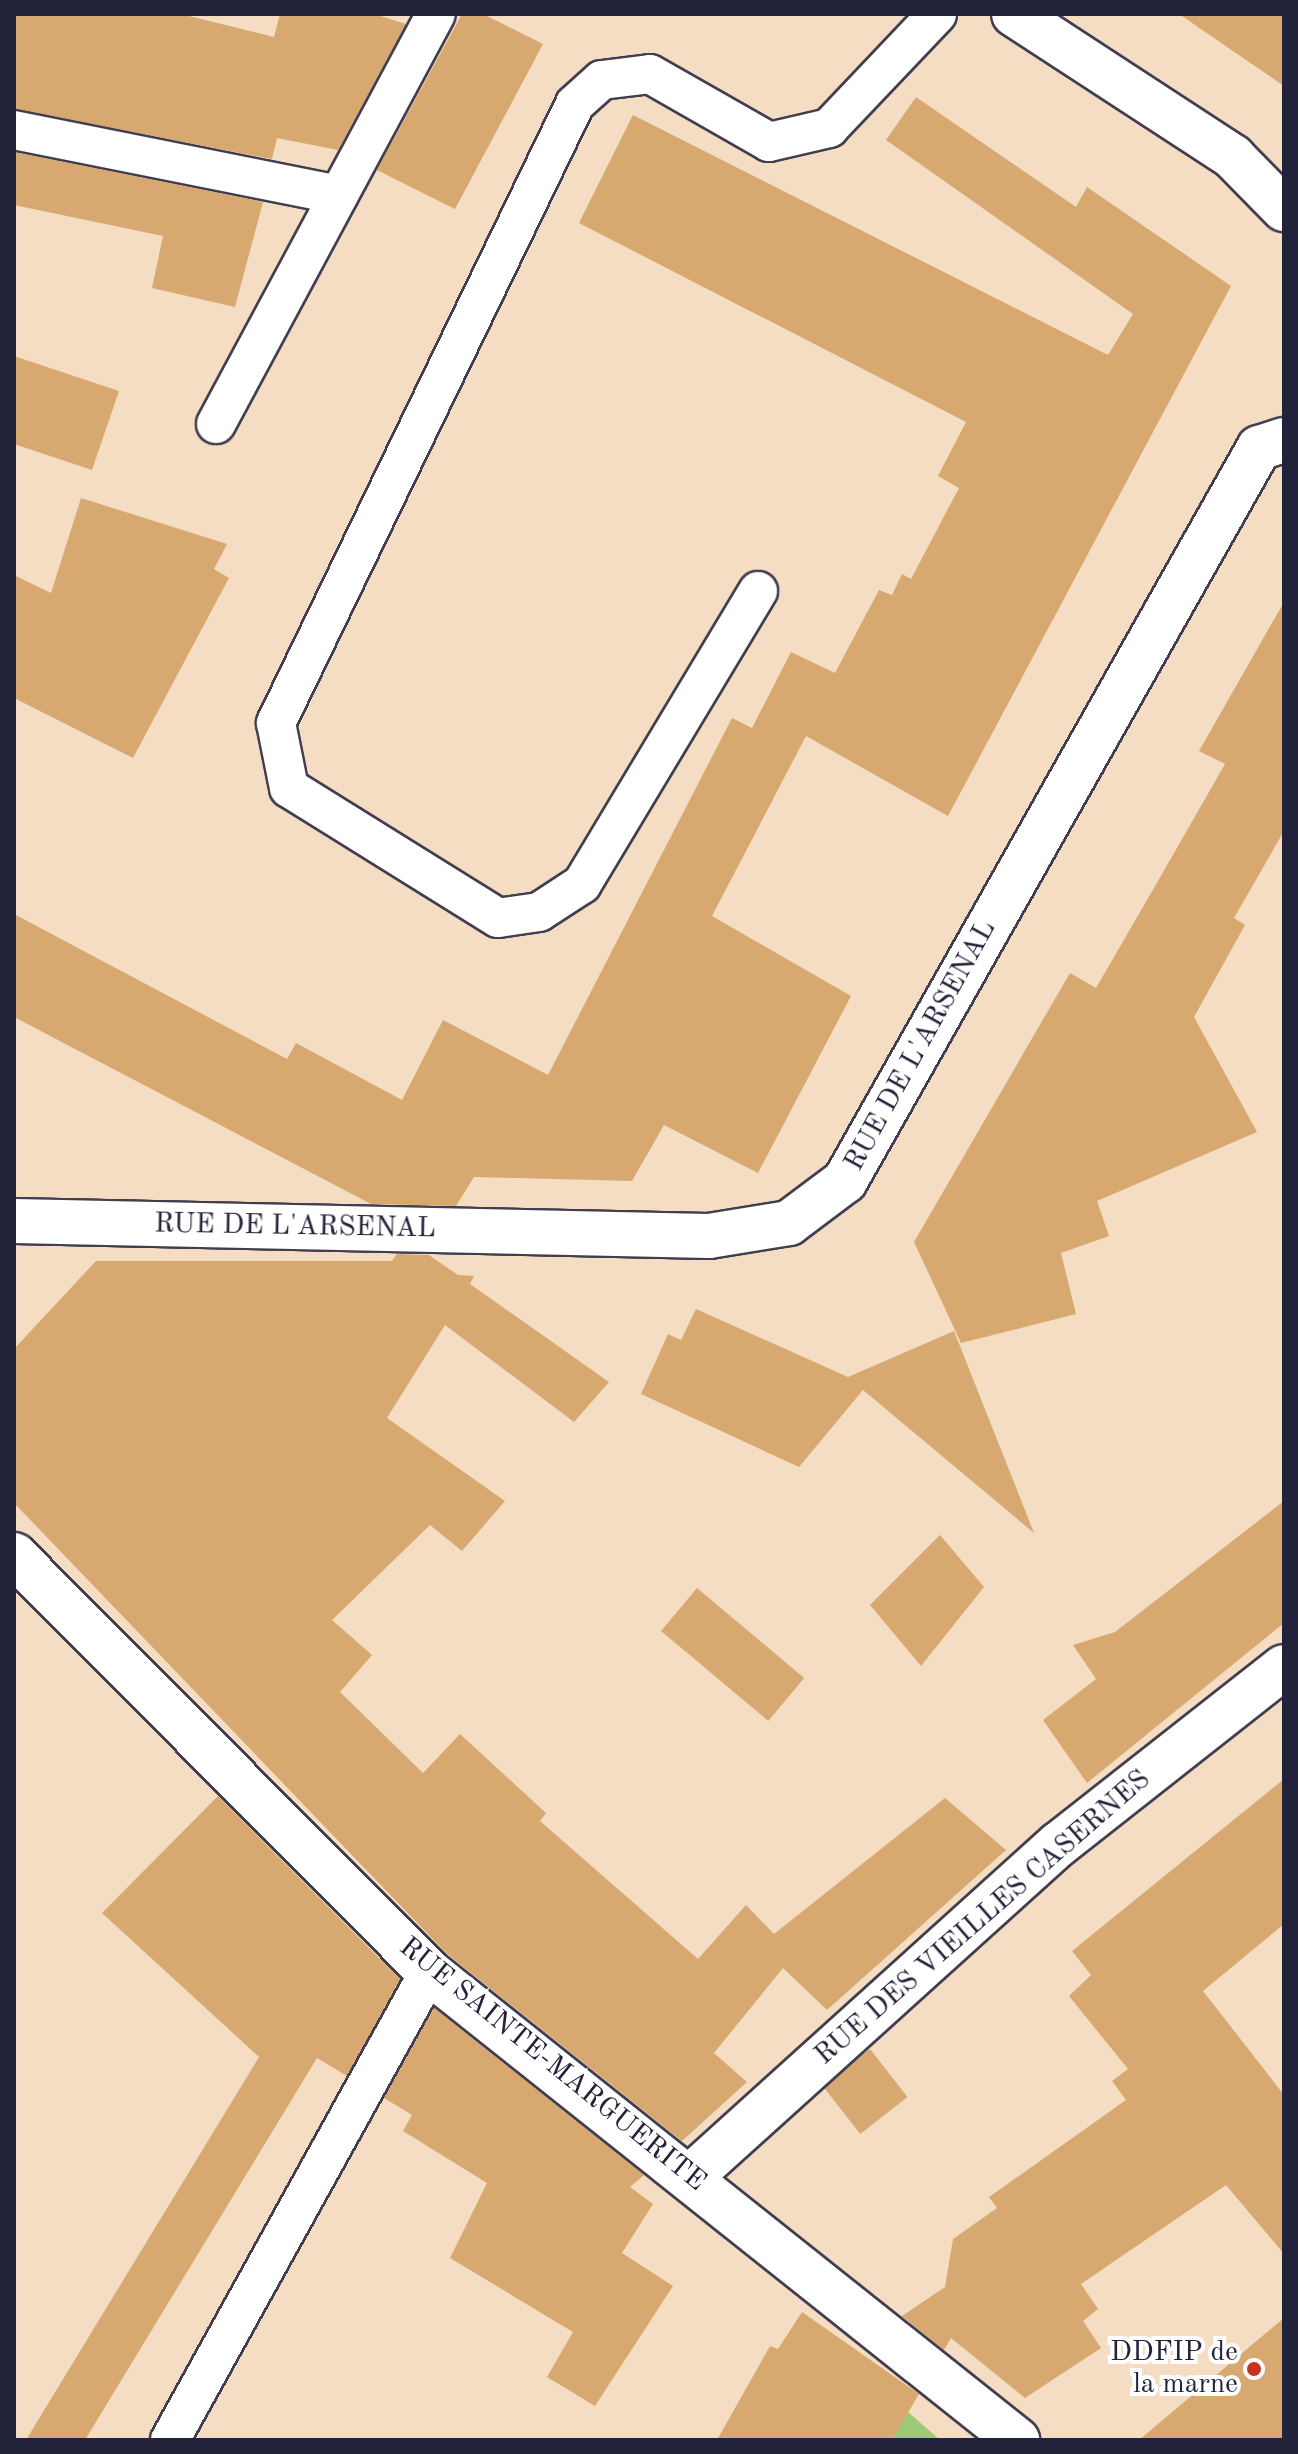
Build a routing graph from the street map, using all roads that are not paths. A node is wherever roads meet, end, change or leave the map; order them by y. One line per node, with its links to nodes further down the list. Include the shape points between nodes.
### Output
1 (436, 14): 5 (lane)
2 (937, 14): 9 (lane, via 829,128 769,142 650,74 602,80 575,104 276,723 289,788 498,918 539,912 582,884)
3 (1014, 14): 6 (street, via 1233,157)
4 (14, 130): 5 (lane)
5 (339, 195): 7 (lane)
6 (1284, 209)
7 (216, 424)
8 (1284, 440): 10 (street, RUE DE L'ARSENAL, via 1259,448 845,1181 789,1223 709,1236)
9 (758, 591)
10 (14, 1221)
11 (14, 1555): 13 (street, RUE SAINTE-MARGUERITE)
12 (1284, 1667): 14 (street, RUE DES VIEILLES CASERNES, via 1059,1844)
13 (429, 1972): 14 (street, RUE SAINTE-MARGUERITE); 15 (lane)
14 (689, 2178): 16 (street, RUE SAINTE-MARGUERITE)
15 (170, 2440)
16 (1017, 2440)

